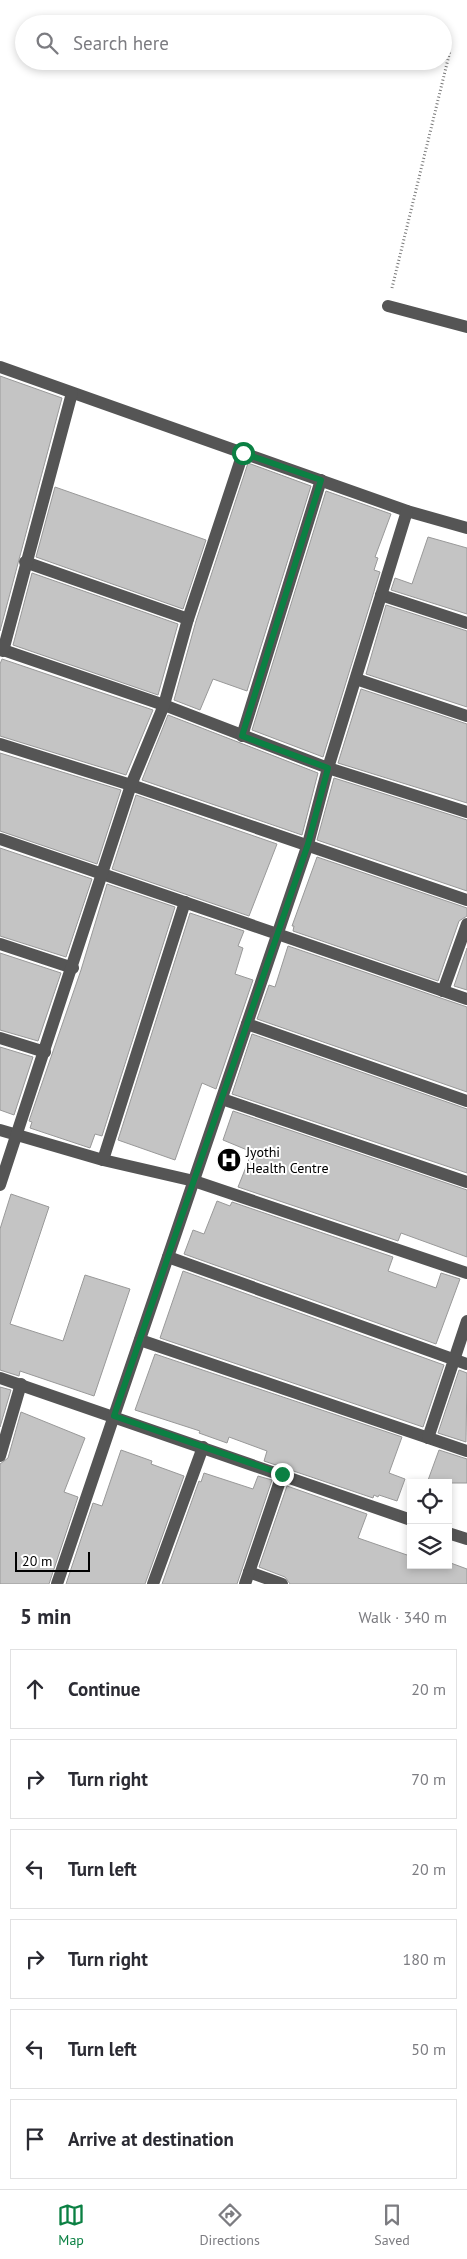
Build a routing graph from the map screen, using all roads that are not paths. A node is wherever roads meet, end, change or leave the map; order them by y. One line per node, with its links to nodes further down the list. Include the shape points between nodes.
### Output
1 (388, 306): 2 (street)
2 (467, 327)
3 (0, 367): 4 (street)
4 (72, 393): 5 (street); 9 (street)
5 (243, 453): 6 (street); 11 (street)
6 (321, 480): 7 (street); 17 (street)
7 (407, 511): 8 (street); 10 (street)
8 (467, 528)
9 (25, 562): 11 (street); 13 (street)
10 (381, 595): 12 (street); 14 (street)
11 (188, 619): 15 (street)
12 (467, 623)
13 (1, 650): 15 (street)
14 (356, 679): 16 (street); 19 (street)
15 (164, 705): 17 (street); 20 (street)
16 (467, 716)
17 (242, 736): 19 (street)
18 (0, 744): 20 (street)
19 (328, 768): 21 (street); 23 (street)
20 (131, 785): 23 (street); 24 (street)
21 (467, 812)
22 (0, 839): 24 (street)
23 (308, 844): 25 (street); 28 (street)
24 (104, 874): 26 (street); 30 (street)
25 (467, 900)
26 (185, 902): 28 (street); 40 (street)
27 (467, 924): 31 (street)
28 (278, 933): 31 (street); 33 (street)
29 (0, 944): 30 (street)
30 (73, 968): 35 (street)
31 (443, 991): 32 (street)
32 (467, 999)
33 (247, 1024): 36 (street); 37 (street)
34 (0, 1038): 35 (street)
35 (44, 1052): 39 (street)
36 (222, 1099): 41 (street); 42 (street)
37 (467, 1101)
38 (0, 1130): 39 (street)
39 (17, 1135): 40 (street); 43 (street)
40 (103, 1160): 41 (street)
41 (194, 1181): 44 (street); 45 (street)
42 (467, 1182)
43 (0, 1186)
44 (168, 1257): 47 (street); 48 (street)
45 (467, 1273)
46 (467, 1321): 48 (street)
47 (140, 1340): 51 (street); 52 (street)
48 (461, 1362): 52 (street)
49 (0, 1378): 50 (street)
50 (21, 1384): 51 (street); 55 (street)
51 (114, 1416): 53 (street); 61 (street)
52 (428, 1438): 54 (street)
53 (204, 1448): 56 (street); 62 (street)
54 (467, 1451)
55 (0, 1456)
56 (282, 1474): 57 (street); 60 (street)
57 (407, 1519)
58 (452, 1534): 59 (street)
59 (467, 1539)
60 (247, 1578): 63 (street)
61 (57, 1584)
62 (153, 1584)
63 (282, 1584)

